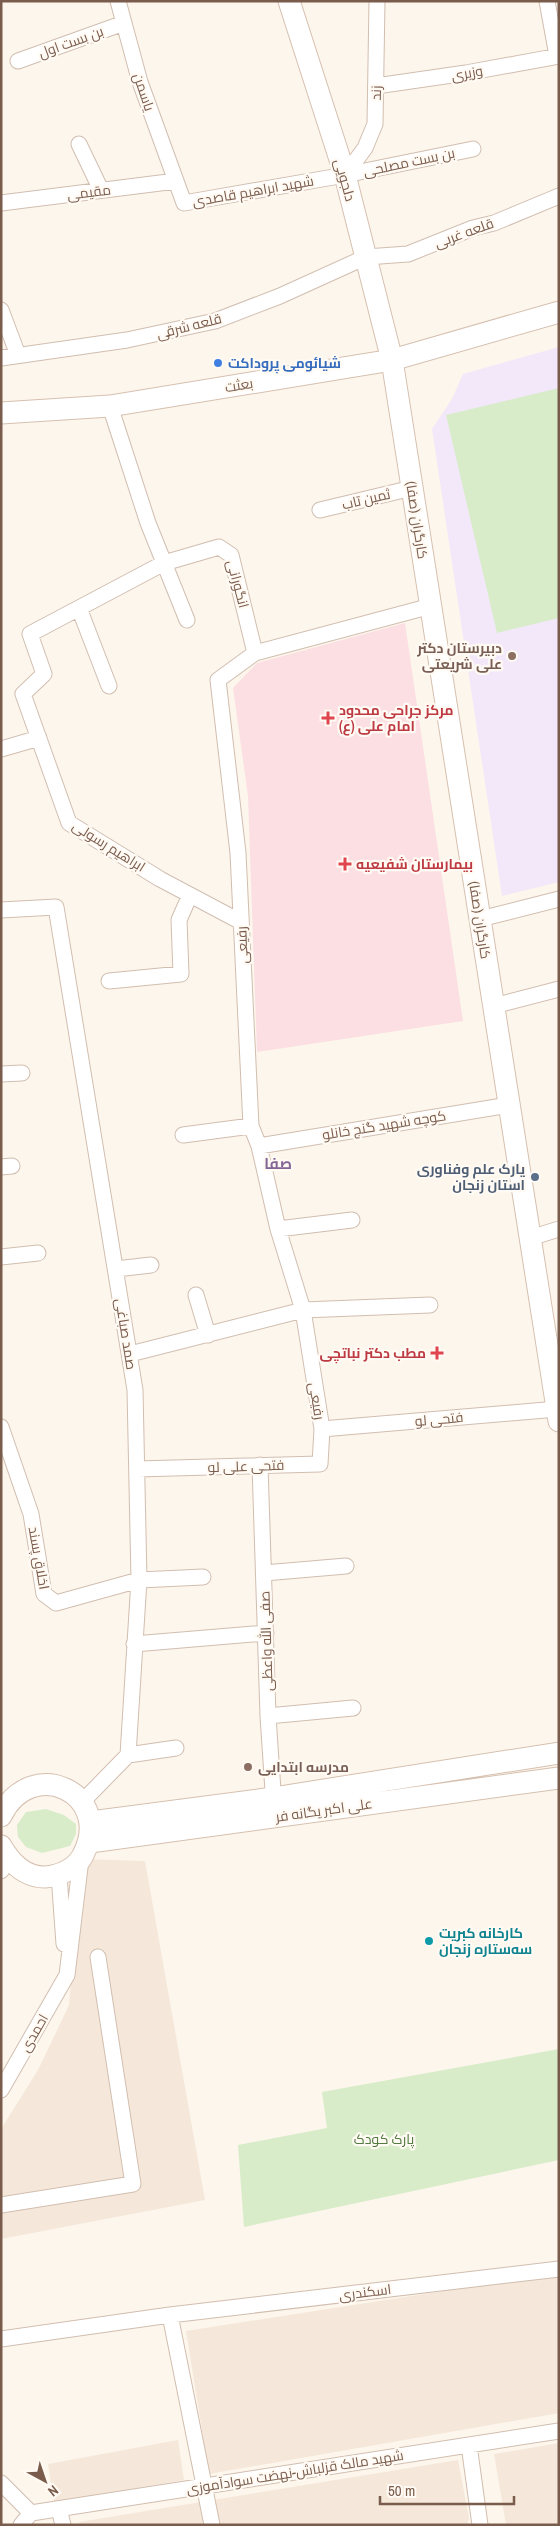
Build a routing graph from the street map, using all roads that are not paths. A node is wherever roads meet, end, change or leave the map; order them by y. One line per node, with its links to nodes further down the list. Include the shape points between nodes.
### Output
1 (118, 1): 5 (street, یاسمن)
2 (289, 1): 11 (main road, دلجویی)
3 (377, 1): 8 (street, زند)
4 (547, 1): 6 (street, وزیری)
5 (124, 23): 7 (street, بن بست اول); 12 (street, یاسمن, via 140,82)
6 (558, 56): 8 (street, وزیری, via 466,74)
7 (18, 61)
8 (376, 86): 11 (street, زند, via 375,124 365,148)
9 (79, 144): 13 (street)
10 (473, 149): 11 (street, بن بست مصلحی)
11 (345, 175): 12 (street, شهید ابراهیم قاصدی, via 184,203); 16 (main road, دلجویی)
12 (176, 180): 13 (street, مقیمی)
13 (101, 190): 15 (street, مقیمی)
14 (559, 196): 16 (street, قلعه غربی, via 408,254)
15 (1, 203)
16 (366, 257): 19 (street, قلعه شرقی, via 215,321 128,340); 21 (main road, دلجویی)
17 (1, 310): 19 (street)
18 (559, 312): 21 (main road, بعثت)
19 (18, 355): 20 (street, قلعه شرقی)
20 (1, 358)
21 (392, 360): 22 (main road, بعثت); 24 (main road, کارگران (صفا))
22 (110, 406): 23 (main road, بعثت); 26 (street)
23 (1, 413)
24 (412, 488): 25 (street, ثمین تاب); 27 (main road, کارگران (صفا))
25 (320, 510)
26 (164, 563): 28 (street, انگورانی); 29 (street); 30 (street, انگورانی, via 219,547 231,555)
27 (431, 606): 30 (street, رفیعی); 38 (main road, کارگران (صفا))
28 (79, 608): 31 (street); 32 (street, انگورانی, via 30,634 44,674)
29 (187, 620)
30 (255, 653): 39 (street, رفیعی, via 218,680 238,853)
31 (109, 686)
32 (23, 694): 33 (street, ابراهیم رسولی)
33 (39, 738): 34 (street); 35 (street, ابراهیم رسولی, via 69,823)
34 (1, 750)
35 (190, 895): 39 (street, ابراهیم رسولی); 40 (street, via 179,920 181,974)
36 (559, 899): 38 (street)
37 (1, 910): 56 (street, صمد صباغی, via 56,907)
38 (480, 919): 42 (main road, کارگران (صفا))
39 (241, 922): 46 (street, رفیعی)
40 (109, 981)
41 (559, 989): 42 (street)
42 (494, 1006): 45 (main road, کارگران (صفا))
43 (22, 1073): 44 (street)
44 (1, 1074)
45 (509, 1105): 48 (street, کوچه شهید گنج خانلو); 52 (main road, کارگران (صفا))
46 (251, 1126): 47 (street); 48 (street, رفیعی)
47 (183, 1136)
48 (260, 1146): 50 (street, رفیعی)
49 (352, 1220): 50 (street)
50 (278, 1229): 59 (street, رفیعی)
51 (559, 1229): 52 (street)
52 (530, 1238): 62 (main road, کارگران (صفا))
53 (38, 1253): 54 (street)
54 (1, 1257)
55 (151, 1265): 56 (street)
56 (116, 1268): 61 (street, صمد صباغی)
57 (196, 1295): 60 (street)
58 (430, 1305): 59 (street)
59 (303, 1310): 60 (street); 65 (street, رفیعی)
60 (208, 1335): 61 (street)
61 (130, 1354): 67 (street, صمد صباغی, via 136,1390)
62 (556, 1383): 63 (main road, کارگران (صفا))
63 (558, 1415): 65 (street, فتحی لو)
64 (1, 1427): 71 (street, اخلاق پسند, via 31,1514 44,1594 56,1603)
65 (322, 1429): 66 (street, فتحی علی لو, via 320,1464)
66 (260, 1465): 67 (street, فتحی علی لو); 69 (street, صفی الله واعظی)
67 (137, 1469): 71 (street, صمد صباغی)
68 (346, 1566): 69 (street)
69 (264, 1573): 72 (street, صفی الله واعظی)
70 (203, 1577): 71 (street)
71 (139, 1580): 73 (street, صمد صباغی)
72 (266, 1633): 73 (street); 75 (street, صفی الله واعظی)
73 (134, 1644): 78 (street, صمد صباغی)
74 (353, 1708): 75 (street)
75 (268, 1716): 82 (street, صفی الله واعظی)
76 (176, 1748): 78 (street)
77 (559, 1753): 82 (main road, علی اکبر یگانه فر)
78 (128, 1755): 81 (street)
79 (559, 1778): 82 (main road, علی اکبر یگانه فر)
80 (8, 1792): 81 (main road, via 44,1784 59,1786); 83 (main road)
81 (82, 1802): 84 (main road)
82 (274, 1807): 84 (main road, علی اکبر یگانه فر)
83 (1, 1816)
84 (87, 1841): 86 (main road, via 71,1869); 88 (street, احمدی)
85 (4, 1859): 86 (main road, via 31,1875)
86 (59, 1875): 88 (street)
87 (98, 1956): 90 (street, via 133,2184)
88 (67, 1975): 89 (street, احمدی)
89 (1, 2090)
90 (1, 2205)
91 (559, 2269): 92 (street, اسکندری)
92 (170, 2316): 93 (street, اسکندری); 97 (street)
93 (1, 2339)
94 (559, 2431): 95 (street, شهید مالک قزلباش-نهضت سوادآموزی)
95 (469, 2445): 97 (street, شهید مالک قزلباش-نهضت سوادآموزی); 103 (street)
96 (1, 2483): 99 (street)
97 (204, 2486): 98 (street, شهید مالک قزلباش-نهضت سوادآموزی); 102 (street)
98 (59, 2509): 99 (street, شهید مالک قزلباش-نهضت سوادآموزی); 101 (street)
99 (31, 2513): 100 (street)
100 (21, 2525)
101 (63, 2525)
102 (212, 2525)
103 (480, 2525)

